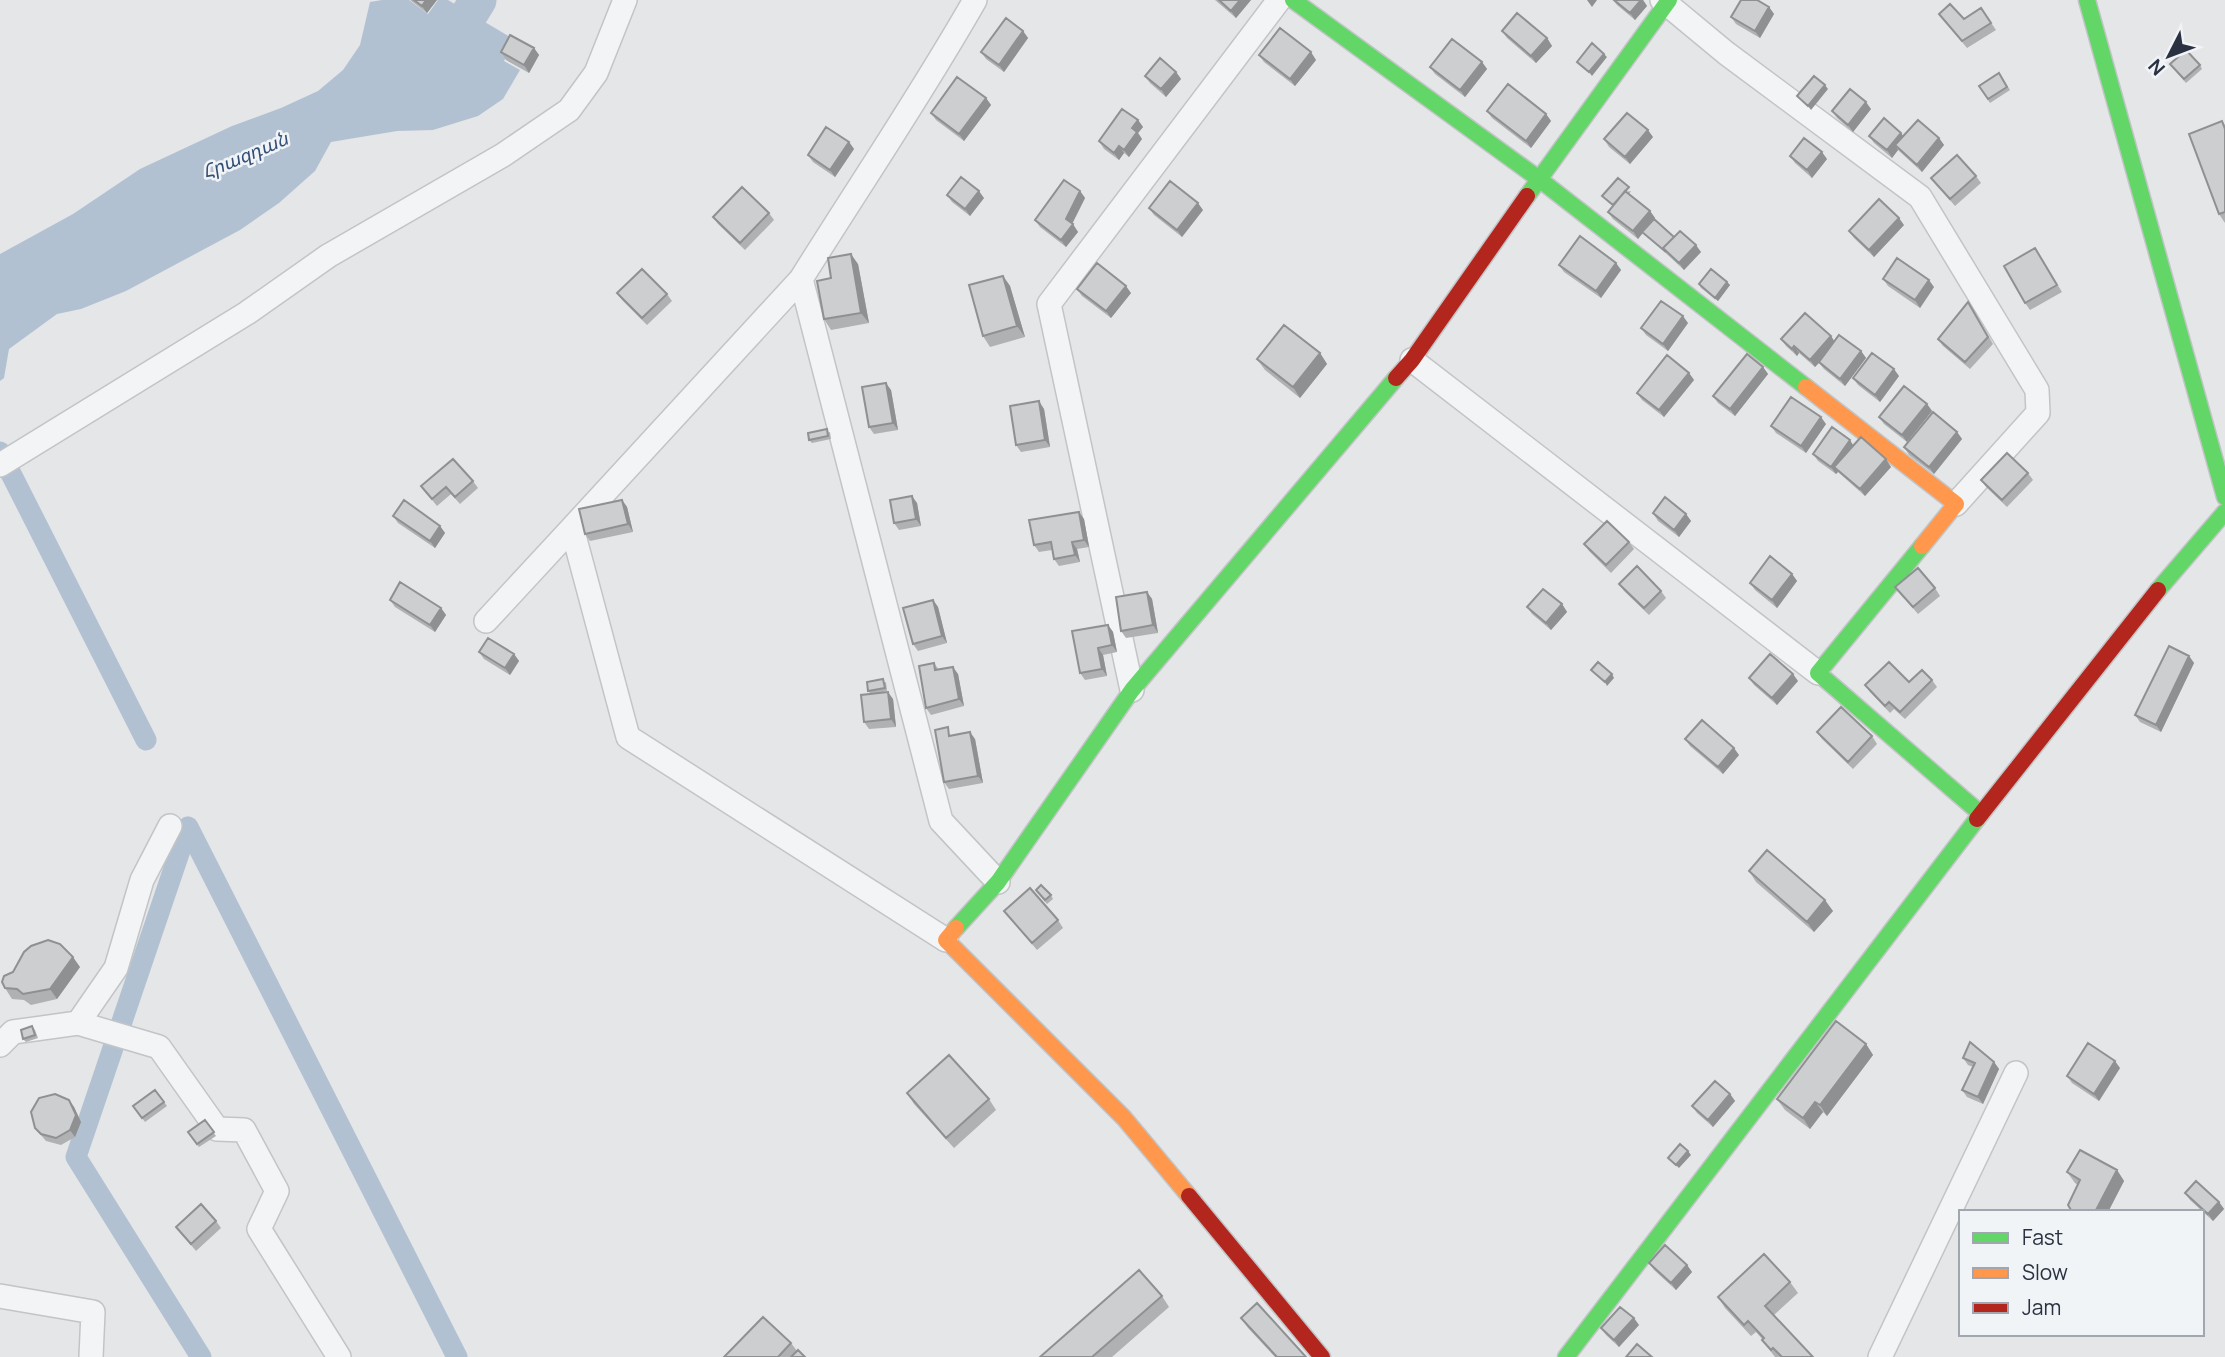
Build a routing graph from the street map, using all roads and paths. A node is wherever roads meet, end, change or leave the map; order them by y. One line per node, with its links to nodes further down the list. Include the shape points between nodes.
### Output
1 (625, 0): 10 (street, via 596,73 569,110 503,155 328,256 235,321)
2 (975, 0): 8 (street)
3 (1279, 0): 17 (street, via 1049,304)
4 (1293, 0): 7 (street)
5 (2087, 0): 11 (street)
6 (1666, 1): 7 (street); 12 (street, via 1726,53 1920,197 2037,390 2038,413)
7 (1539, 179): 9 (street); 12 (street)
8 (801, 279): 14 (street); 20 (street, via 941,821)
9 (1412, 360): 16 (street); 17 (street)
10 (0, 465)
11 (2225, 497)
12 (1956, 504): 16 (street)
13 (2225, 512): 18 (street)
14 (572, 528): 15 (street); 21 (street, via 628,737)
15 (486, 621)
16 (1818, 673): 18 (street)
17 (1132, 690): 20 (street)
18 (1981, 814): 29 (street)
19 (170, 826): 22 (street, via 142,880 116,968)
20 (998, 882): 21 (street)
21 (946, 940): 28 (street, via 1124,1118)
22 (78, 1023): 23 (street, via 13,1032); 27 (street, via 159,1047 217,1129 244,1130 277,1191 259,1229)
23 (0, 1045)
24 (2016, 1073): 30 (street)
25 (0, 1296): 26 (street, via 93,1312)
26 (91, 1357)
27 (339, 1357)
28 (1322, 1357)
29 (1566, 1357)
30 (1881, 1357)

